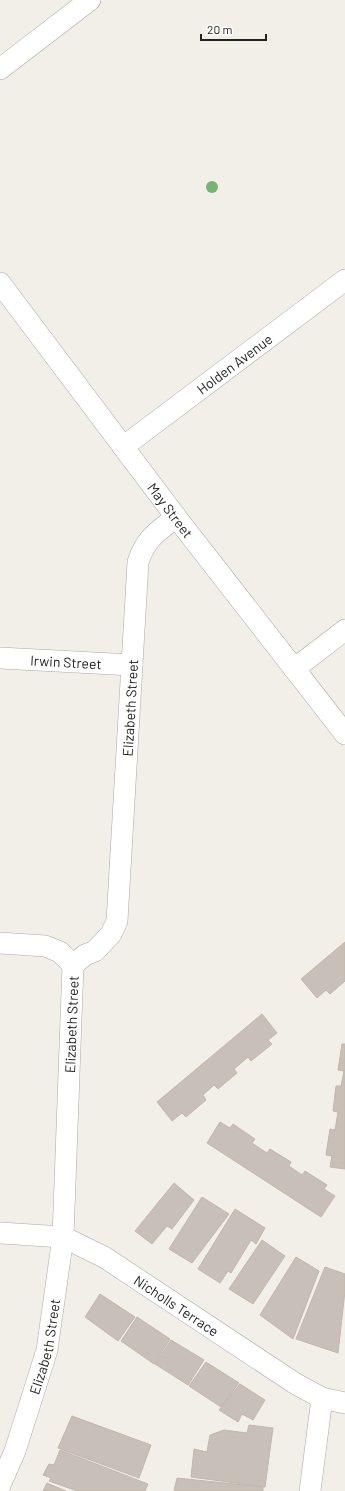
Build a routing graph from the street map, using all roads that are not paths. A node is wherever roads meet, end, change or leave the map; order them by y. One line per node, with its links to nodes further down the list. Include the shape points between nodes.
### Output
1 (90, 0): 2 (street)
2 (0, 69)
3 (345, 280): 5 (street, Holden Avenue)
4 (0, 283): 5 (street, May Street)
5 (123, 447): 6 (street, May Street)
6 (176, 517): 9 (street, Elizabeth Street, via 142,548 138,562); 10 (street, May Street)
7 (345, 630): 10 (street)
8 (0, 658): 9 (street, Irwin Street)
9 (132, 665): 13 (street, Elizabeth Street, via 117,921 110,934 95,951)
10 (294, 669): 11 (street, May Street)
11 (345, 734)
12 (0, 943): 13 (street, via 45,946 60,952)
13 (73, 965): 15 (street, Elizabeth Street)
14 (0, 1233): 15 (street, Nicholls Terrace)
15 (63, 1237): 16 (street, Nicholls Terrace, via 104,1257 296,1384); 18 (street, Elizabeth Street, via 47,1350 15,1451)
16 (322, 1398): 17 (street, Nicholls Terrace); 19 (street)
17 (345, 1403)
18 (0, 1485)
19 (310, 1491)

